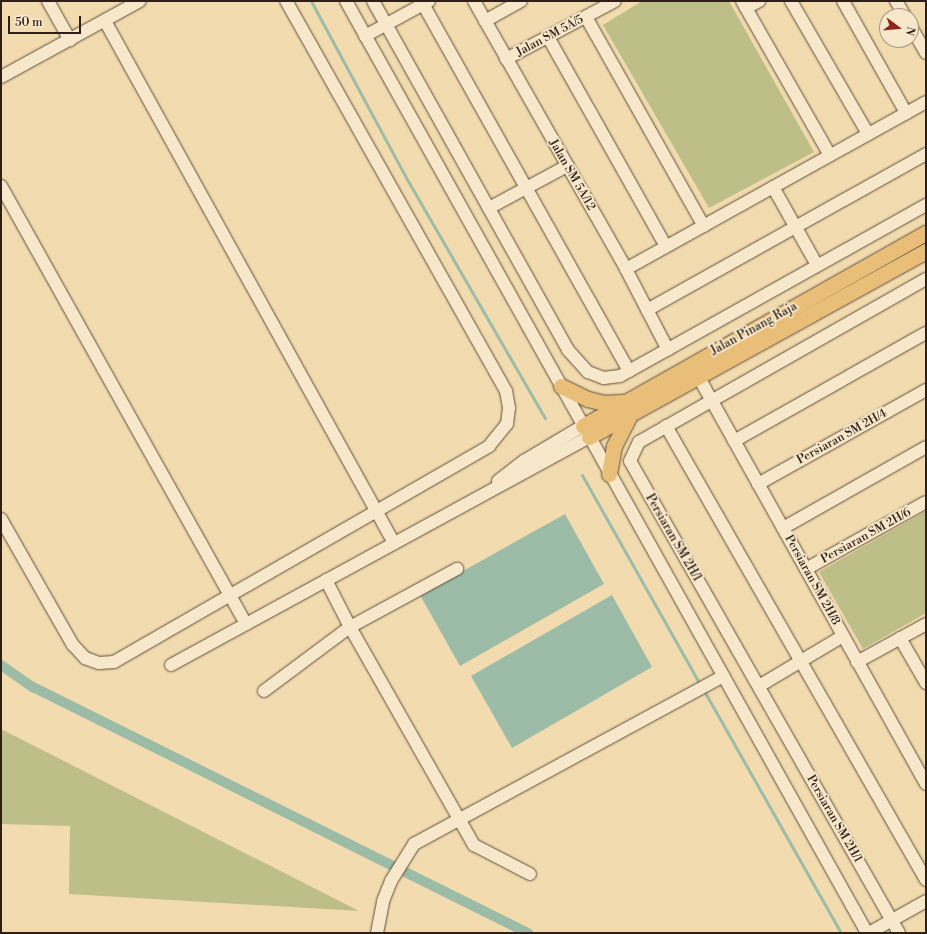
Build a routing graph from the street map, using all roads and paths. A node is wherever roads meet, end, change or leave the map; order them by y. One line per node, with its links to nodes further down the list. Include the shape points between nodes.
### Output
1 (48, 1): 20 (street)
2 (140, 1): 15 (street)
3 (286, 1): 60 (street, via 506,391 509,408 507,424 489,446)
4 (346, 1): 18 (street)
5 (373, 1): 17 (street)
6 (474, 1): 16 (street, Jalan SM 5A/12)
7 (521, 1): 16 (street)
8 (615, 1): 14 (street, Jalan SM 5A/5)
9 (759, 1): 13 (street)
10 (791, 1): 27 (street)
11 (843, 1): 26 (street)
12 (426, 3): 17 (street); 33 (street)
13 (744, 4): 29 (street)
14 (586, 17): 19 (street, Jalan SM 5A/5); 36 (street)
15 (105, 21): 20 (street); 60 (street)
16 (485, 21): 23 (street, Jalan SM 5A/12)
17 (386, 25): 18 (street); 35 (street)
18 (366, 36): 49 (street)
19 (548, 37): 23 (street, Jalan SM 5A/5); 39 (street)
20 (70, 40): 24 (street)
21 (919, 41): 22 (street)
22 (926, 53)
23 (506, 59): 30 (street, Jalan SM 5A/12)
24 (1, 77)
25 (926, 102): 26 (street)
26 (906, 113): 27 (street)
27 (868, 134): 29 (street)
28 (926, 154): 37 (street)
29 (830, 155): 32 (street)
30 (567, 166): 33 (street); 42 (street, Jalan SM 5A/12)
31 (1, 186): 67 (street)
32 (773, 187): 36 (street); 37 (street)
33 (526, 188): 35 (street); 47 (street)
34 (926, 205): 41 (street)
35 (489, 208): 47 (street, via 577,363 588,372 604,378 620,376)
36 (704, 226): 39 (street)
37 (795, 226): 41 (street); 44 (street)
38 (926, 233): 52 (main road, Jalan Pinang Raja)
39 (666, 246): 42 (street)
40 (926, 251): 48 (main road)
41 (817, 265): 46 (street)
42 (626, 269): 44 (street, Jalan SM 5A/12)
43 (926, 279): 51 (street, Persiaran SM 2H/1)
44 (647, 310): 46 (street, Jalan SM 5A/12)
45 (926, 333): 55 (street)
46 (668, 350): 47 (street)
47 (629, 371)
48 (698, 376): 51 (street, Persiaran SM 2H/8); 52 (main road)
49 (561, 386): 52 (main road, via 588,399); 54 (street)
50 (926, 390): 58 (street, Persiaran SM 2H/4)
51 (712, 401): 53 (street, Persiaran SM 2H/1); 55 (street, Persiaran SM 2H/8)
52 (628, 408): 54 (main road, Jalan Pinang Raja); 57 (main road, via 610,458)
53 (666, 426): 73 (street); 78 (street, Persiaran SM 2H/1, via 635,445 630,461 631,467)
54 (586, 432): 57 (street); 63 (street, via 524,460 482,495)
55 (734, 441): 58 (street, Persiaran SM 2H/8)
56 (926, 447): 62 (street)
57 (609, 474): 76 (street)
58 (758, 484): 62 (street, Persiaran SM 2H/8)
59 (926, 502): 65 (street, Persiaran SM 2H/6)
60 (376, 510): 63 (street); 67 (street)
61 (1, 519): 67 (street, via 72,645 85,658 114,662)
62 (783, 528): 65 (street, Persiaran SM 2H/8)
63 (394, 543): 66 (street)
64 (457, 569): 70 (street)
65 (806, 570): 71 (street, Persiaran SM 2H/8)
66 (326, 580): 68 (street); 70 (street)
67 (231, 594): 68 (street)
68 (246, 624): 75 (street)
69 (926, 624): 72 (street)
70 (350, 627): 79 (street); 81 (street)
71 (843, 636): 73 (street); 74 (street, Persiaran SM 2H/8)
72 (900, 638): 74 (street); 77 (street)
73 (801, 661): 78 (street); 83 (street)
74 (857, 662): 80 (street, Persiaran SM 2H/8)
75 (171, 665)
76 (723, 676): 81 (street); 87 (street)
77 (926, 683)
78 (759, 686): 85 (street, Persiaran SM 2H/1)
79 (264, 692)
80 (926, 784)
81 (459, 820): 82 (street, via 478,849); 86 (street, via 414,844 382,901)
82 (530, 874)
83 (926, 880)
84 (926, 901): 85 (street)
85 (892, 920): 87 (street); 88 (street, Persiaran SM 2H/1)
86 (377, 933)
87 (868, 933)
88 (899, 933)

